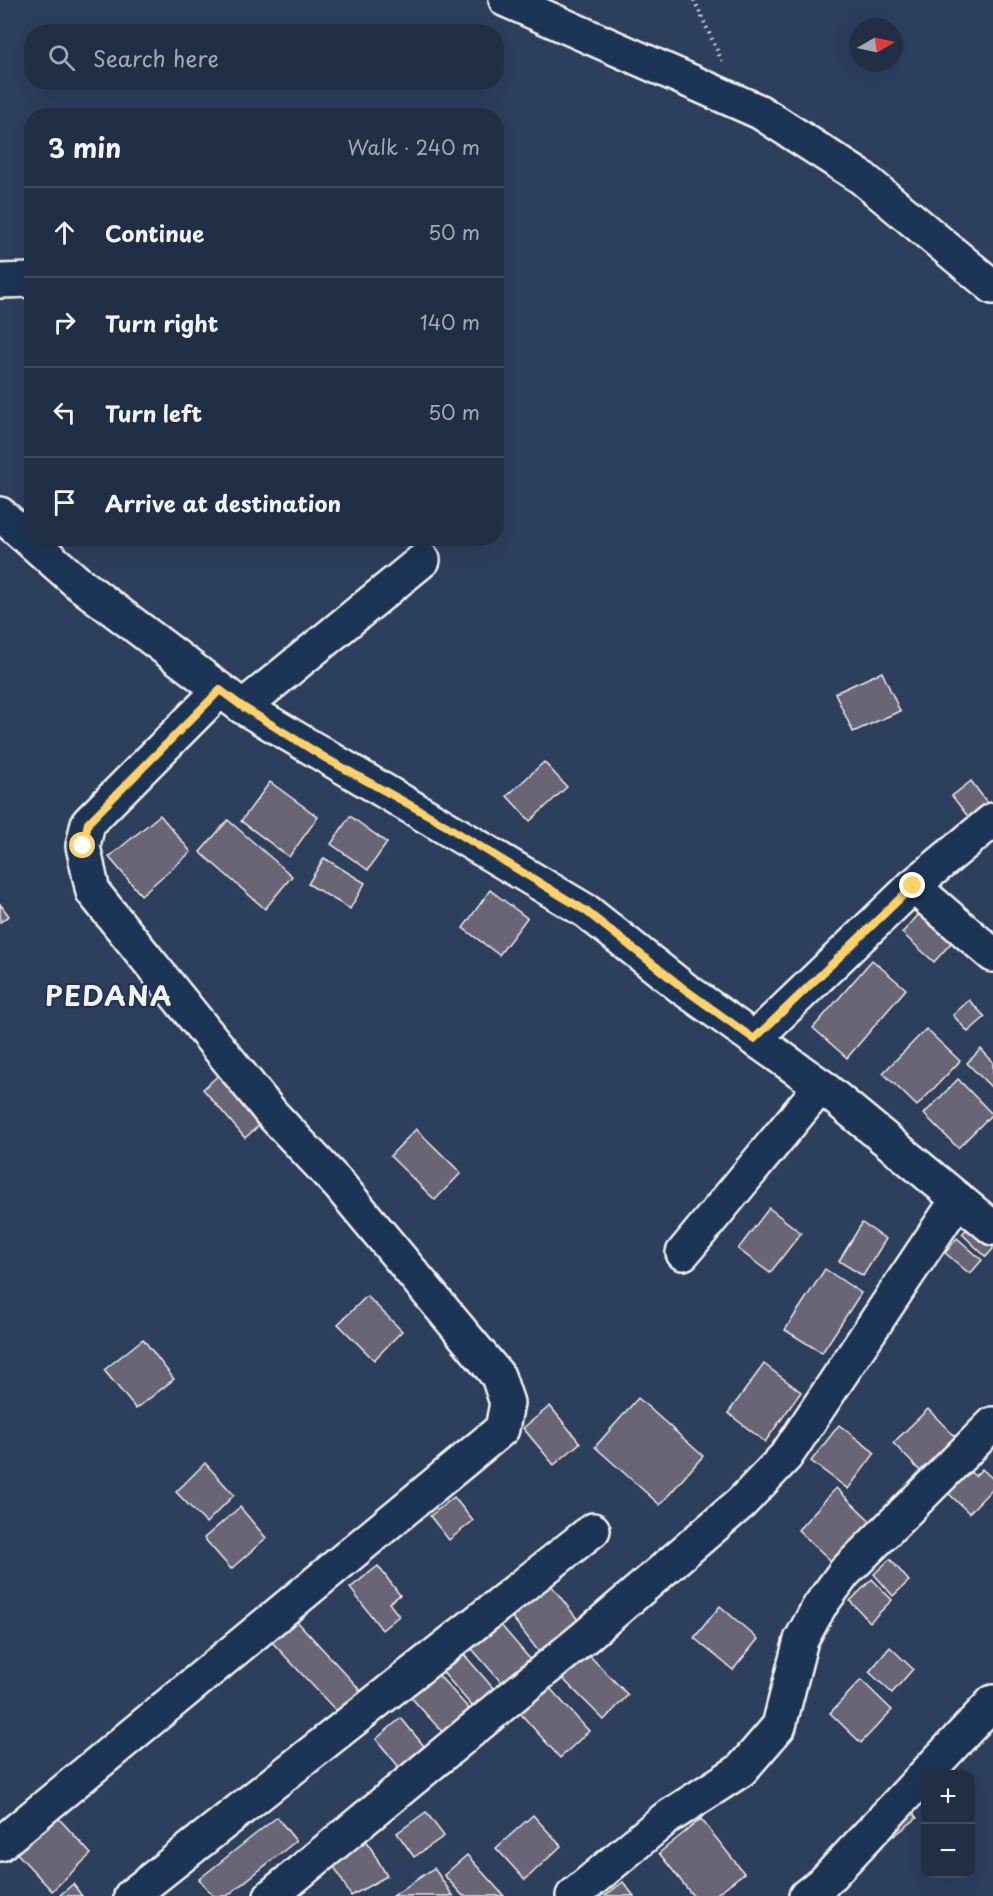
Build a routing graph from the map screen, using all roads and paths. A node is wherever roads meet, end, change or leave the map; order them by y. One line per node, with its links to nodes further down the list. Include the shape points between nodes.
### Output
1 (506, 0): 6 (street, via 760,112 861,177)
2 (694, 0): 3 (path)
3 (729, 70)
4 (24, 280): 5 (street)
5 (0, 281)
6 (993, 287)
7 (0, 514): 8 (street)
8 (24, 535)
9 (36, 546): 11 (street, via 77,582)
10 (423, 560): 11 (street)
11 (231, 699): 15 (street, via 586,911); 23 (street, via 88,823 83,846 93,892 272,1114 340,1186 498,1376 507,1403 502,1430)
12 (993, 820): 13 (street)
13 (913, 886): 14 (street); 15 (street)
14 (993, 955)
15 (754, 1039): 16 (street)
16 (821, 1086): 17 (street); 19 (street)
17 (958, 1199): 18 (street); 25 (street, via 786,1456 741,1503)
18 (993, 1228)
19 (683, 1253)
20 (993, 1424): 26 (street, via 844,1573 819,1607 801,1640 779,1726 741,1770 665,1819)
21 (593, 1530): 24 (street)
22 (993, 1702): 27 (street, via 825,1881)
23 (0, 1844)
24 (131, 1896)
25 (271, 1896)
26 (573, 1896)
27 (806, 1896)

